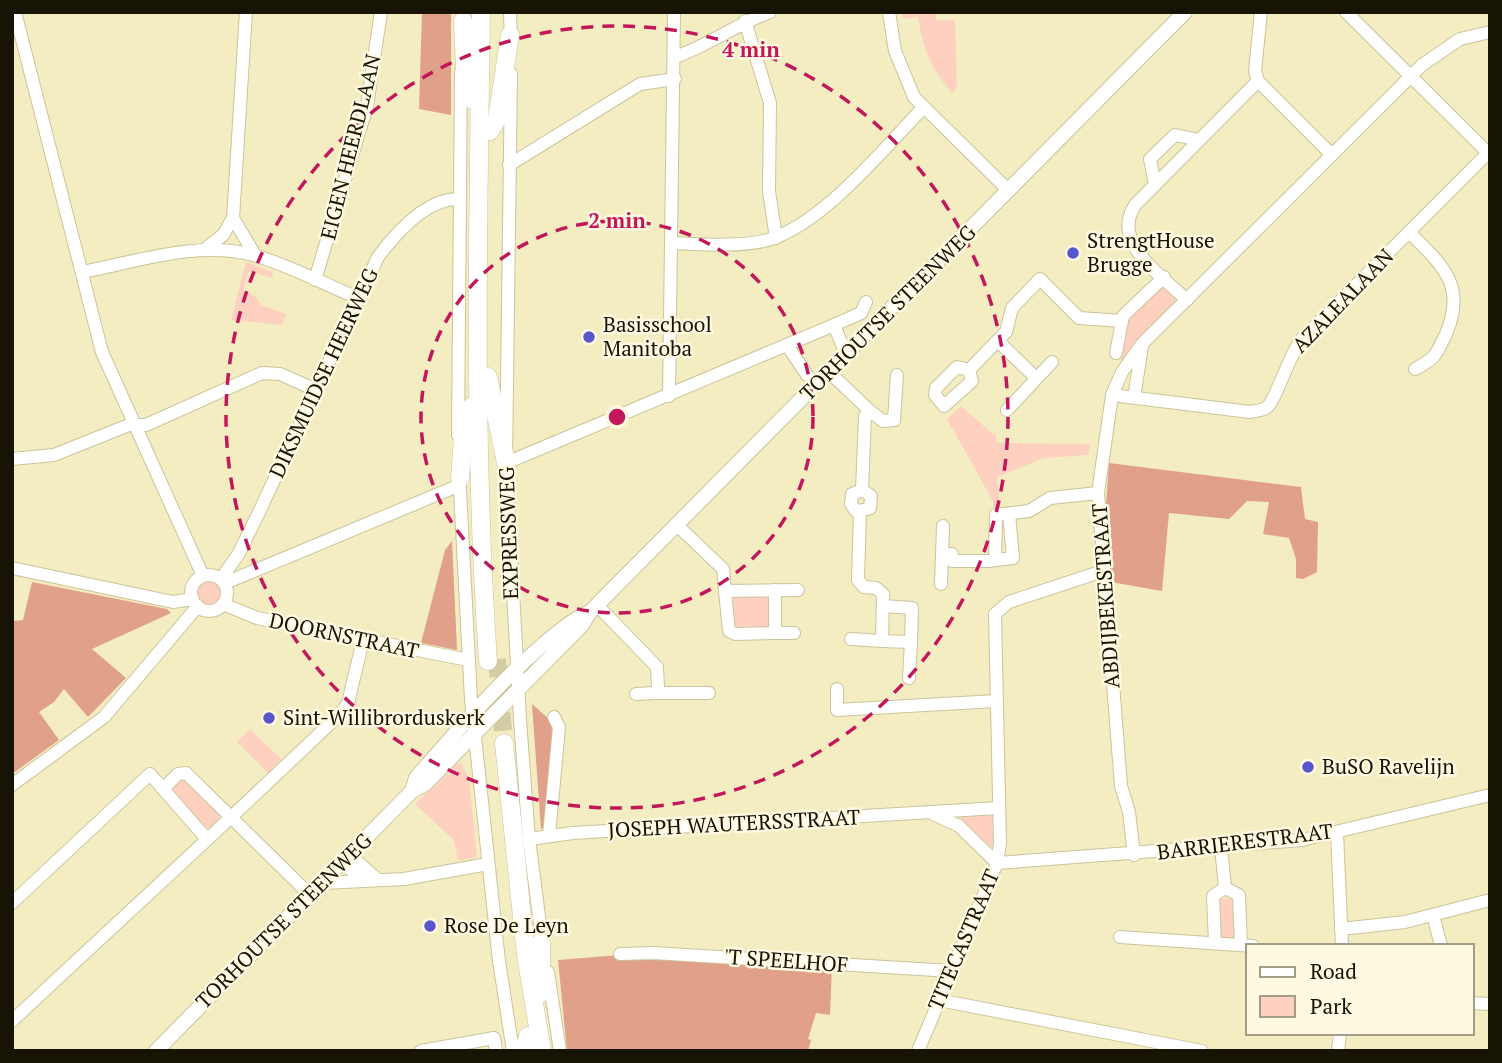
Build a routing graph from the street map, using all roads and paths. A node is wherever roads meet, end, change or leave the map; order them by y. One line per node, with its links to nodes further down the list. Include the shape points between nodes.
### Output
1 (15, 12): 36 (street)
2 (246, 12): 30 (street)
3 (380, 12): 38 (street, EIGEN HEERDLAAN, via 367,106)
4 (481, 12): 22 (highway, EXPRESSWEG)
5 (491, 12): 22 (highway, EXPRESSWEG)
6 (510, 12): 16 (street, EXPRESSWEG)
7 (674, 12): 17 (street)
8 (770, 12): 14 (street)
9 (889, 12): 21 (street, via 896,57 914,97)
10 (1185, 12): 28 (main road, TORHOUTSE STEENWEG)
11 (1261, 12): 20 (street)
12 (1346, 12): 18 (street)
13 (463, 16): 22 (highway, via 465,68); 29 (street)
14 (745, 21): 17 (street, via 699,49); 32 (street, via 770,103 769,191)
15 (1490, 32): 18 (street, ABDIJBEKESTRAAT, via 1447,46)
16 (510, 35): 22 (highway, via 496,119); 26 (street, EXPRESSWEG)
17 (675, 57): 19 (street)
18 (1411, 77): 24 (street); 25 (street, ABDIJBEKESTRAAT)
19 (675, 79): 26 (street, via 640,84); 33 (street)
20 (1258, 81): 23 (street); 25 (street)
21 (924, 107): 28 (street); 32 (street, via 814,217)
22 (485, 128): 57 (highway, EXPRESSWEG)
23 (1199, 140): 27 (street); 27 (street, via 1175,135 1150,159)
24 (1489, 153): 31 (street, AZALEALAAN)
25 (1332, 155): 40 (street, ABDIJBEKESTRAAT)
26 (509, 165): 66 (street, EXPRESSWEG)
27 (1155, 185): 37 (street, via 1130,212 1127,227 1136,249)
28 (1009, 191): 45 (main road, TORHOUTSE STEENWEG)
29 (459, 199): 39 (street, DIKSMUIDSE HEERWEG, via 445,199 400,230 379,257); 67 (street)
30 (233, 218): 34 (street, via 223,235); 35 (street)
31 (1409, 232): 51 (street, via 1441,264 1454,306 1435,358); 61 (street, AZALEALAAN, via 1301,340 1287,362 1275,399 1266,408 1250,412)
32 (776, 237): 33 (street, via 747,244)
33 (672, 243): 60 (street)
34 (204, 250): 35 (street); 36 (street)
35 (255, 255): 38 (street)
36 (82, 272): 64 (street, via 102,352)
37 (1164, 277): 40 (street); 42 (street)
38 (315, 280): 39 (street)
39 (359, 298): 58 (street, DIKSMUIDSE HEERWEG)
40 (1187, 300): 46 (street, ABDIJBEKESTRAAT)
41 (866, 302): 43 (street, via 861,313)
42 (1122, 321): 44 (street, via 1079,318 1040,279 1012,308 1006,332); 48 (street)
43 (834, 325): 45 (street); 47 (street); 49 (street)
44 (998, 341): 52 (street); 56 (street)
45 (857, 343): 49 (main road, TORHOUTSE STEENWEG)
46 (1142, 344): 59 (street, ABDIJBEKESTRAAT); 61 (street)
47 (787, 345): 54 (street); 60 (street)
48 (1116, 353)
49 (846, 354): 53 (main road, TORHOUTSE STEENWEG)
50 (1052, 362): 56 (street)
51 (1415, 369)
52 (969, 370)
53 (829, 372): 63 (street); 69 (main road, TORHOUTSE STEENWEG)
54 (807, 375)
55 (897, 375): 63 (street, via 894,420 883,421)
56 (1036, 378): 62 (street)
57 (482, 382): 66 (highway, via 494,393); 67 (highway, via 463,438); 91 (highway, EXPRESSWEG)
58 (316, 390): 64 (street, via 280,374 262,373 146,425); 75 (street, DIKSMUIDSE HEERWEG)
59 (1112, 395): 61 (street, AZALEALAAN); 68 (street, ABDIJBEKESTRAAT)
60 (669, 396): 66 (street)
61 (1134, 398)
62 (1007, 410)
63 (870, 411): 82 (street, via 865,416 862,490 852,497 853,509 860,511 858,580 866,588 880,590)
64 (134, 426): 65 (street, via 54,455); 74 (street)
65 (12, 460)
66 (506, 463): 92 (street, EXPRESSWEG)
67 (460, 482): 75 (street); 90 (street)
68 (1098, 493): 71 (street, via 1050,498 1029,511 996,515 995,560); 73 (street, ABDIJBEKESTRAAT)
69 (677, 525): 79 (street, via 723,569); 83 (main road, TORHOUTSE STEENWEG)
70 (943, 526): 71 (street)
71 (945, 561): 76 (street)
72 (12, 568): 80 (street, via 173,602)
73 (1103, 571): 99 (street, TITECASTRAAT, via 1009,602 997,611); 116 (street, ABDIJBEKESTRAAT, via 1121,786)
74 (203, 576): 75 (street); 80 (street, via 195,583)
75 (223, 581): 81 (street, DIKSMUIDSE HEERWEG, via 227,594)
76 (941, 584)
77 (775, 590): 78 (street); 79 (street); 84 (street)
78 (798, 590)
79 (725, 591): 84 (street, via 729,631)
80 (195, 602): 81 (street, via 214,610); 104 (street, via 104,717)
81 (223, 604): 87 (street, DOORNSTRAAT, via 245,615)
82 (883, 606): 88 (street); 89 (street, via 912,608)
83 (593, 609): 92 (main road, TORHOUTSE STEENWEG); 94 (main road, TORHOUTSE STEENWEG); 96 (street, via 657,667)
84 (775, 633): 85 (street)
85 (794, 633)
86 (850, 639): 88 (street)
87 (363, 640): 90 (street, DOORNSTRAAT); 110 (street, via 345,708)
88 (882, 641): 89 (street)
89 (911, 642): 93 (street)
90 (468, 660): 100 (street)
91 (492, 660)
92 (516, 668): 94 (street, EXPRESSWEG); 100 (main road, TORHOUTSE STEENWEG)
93 (909, 678)
94 (518, 690): 102 (main road, TORHOUTSE STEENWEG); 114 (street, EXPRESSWEG)
95 (836, 690): 99 (street, via 837,710)
96 (655, 693): 97 (street); 98 (street)
97 (709, 693)
98 (636, 694)
99 (996, 701): 108 (street, TITECASTRAAT)
100 (473, 711): 102 (street); 106 (main road, TORHOUTSE STEENWEG, via 416,778)
101 (554, 717): 112 (street, via 559,727)
102 (475, 732): 106 (main road, TORHOUTSE STEENWEG, via 425,784); 119 (street)
103 (499, 744): 140 (highway, via 510,904)
104 (12, 785)
105 (163, 789): 110 (street, via 178,774 186,773); 113 (street); 126 (street, via 150,774)
106 (412, 791): 117 (main road, TORHOUTSE STEENWEG)
107 (1490, 795): 111 (street, BARRIERESTRAAT)
108 (999, 808): 109 (street, JOSEPH WAUTERSSTRAAT); 118 (street, TITECASTRAAT)
109 (919, 813): 112 (street, JOSEPH WAUTERSSTRAAT); 118 (street, JOSEPH WAUTERSSTRAAT, via 955,823)
110 (231, 819): 113 (street); 124 (street)
111 (1337, 832): 115 (street, BARRIERESTRAAT); 128 (street)
112 (549, 836): 114 (street, JOSEPH WAUTERSSTRAAT)
113 (206, 838): 139 (street)
114 (529, 839): 130 (street, EXPRESSWEG)
115 (1221, 847): 116 (street, BARRIERESTRAAT); 123 (street)
116 (1134, 855): 118 (street, BARRIERESTRAAT)
117 (347, 858): 120 (street); 121 (street); 122 (main road, TORHOUTSE STEENWEG)
118 (997, 863): 137 (street, TITECASTRAAT)
119 (488, 864): 120 (street); 144 (street)
120 (378, 880): 121 (street)
121 (362, 881): 122 (street)
122 (323, 883): 124 (main road, TORHOUTSE STEENWEG)
123 (1224, 888): 131 (street, via 1213,896); 132 (street, via 1239,895)
124 (310, 895): 141 (main road, TORHOUTSE STEENWEG)
125 (1490, 900): 127 (street)
126 (12, 903)
127 (1433, 915): 128 (street); 134 (street)
128 (1341, 929): 133 (street)
129 (1120, 937): 131 (street)
130 (541, 942): 140 (highway, via 543,1014); 146 (street, EXPRESSWEG)
131 (1215, 943): 135 (street)
132 (1247, 944)
133 (1342, 944)
134 (1440, 944)
135 (1246, 945)
136 (620, 954): 137 (street, 'T SPEELHOF)
137 (952, 971): 138 (street, TITECASTRAAT)
138 (939, 1000): 147 (street, TITECASTRAAT); 148 (street)
139 (12, 1021)
140 (530, 1042): 145 (highway)
141 (156, 1051)
142 (421, 1051): 143 (street, via 494,1038)
143 (496, 1051)
144 (513, 1051)
145 (542, 1051)
146 (560, 1051)
147 (918, 1051)
148 (1202, 1051)

